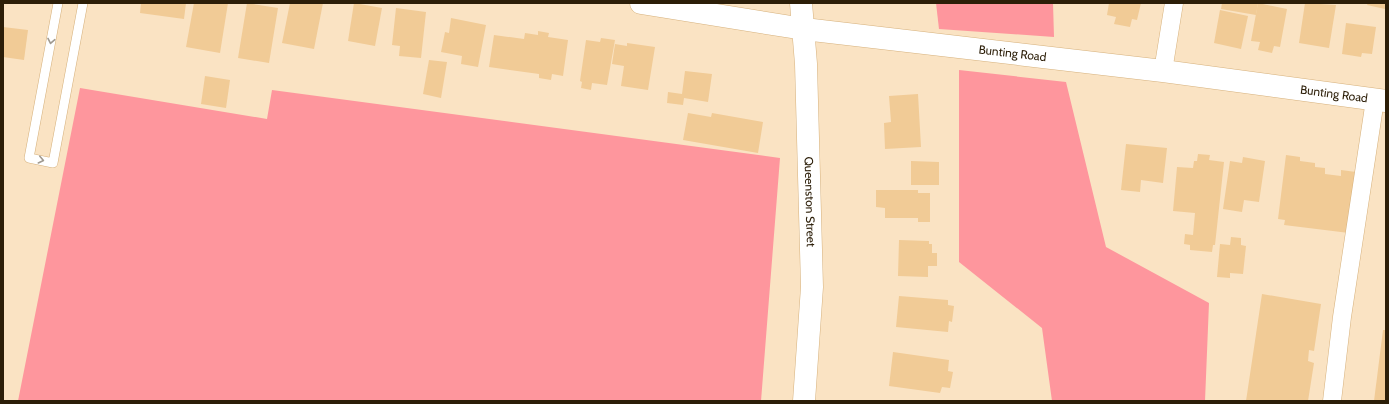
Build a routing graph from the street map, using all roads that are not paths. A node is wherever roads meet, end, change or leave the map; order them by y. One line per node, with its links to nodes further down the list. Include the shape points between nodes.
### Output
1 (58, 3): 2 (lane, one-way to 2, via 29,158 53,163)
2 (83, 3)
3 (640, 3): 6 (street, Bunting Road)
4 (801, 3): 6 (street, Queenston Street)
5 (1174, 3): 7 (street)
6 (804, 28): 7 (street, Bunting Road); 9 (street, Queenston Street, via 812,287)
7 (1163, 71): 8 (street, Bunting Road)
8 (1380, 100): 10 (street, via 1342,317)
9 (804, 401)
10 (1332, 401)

